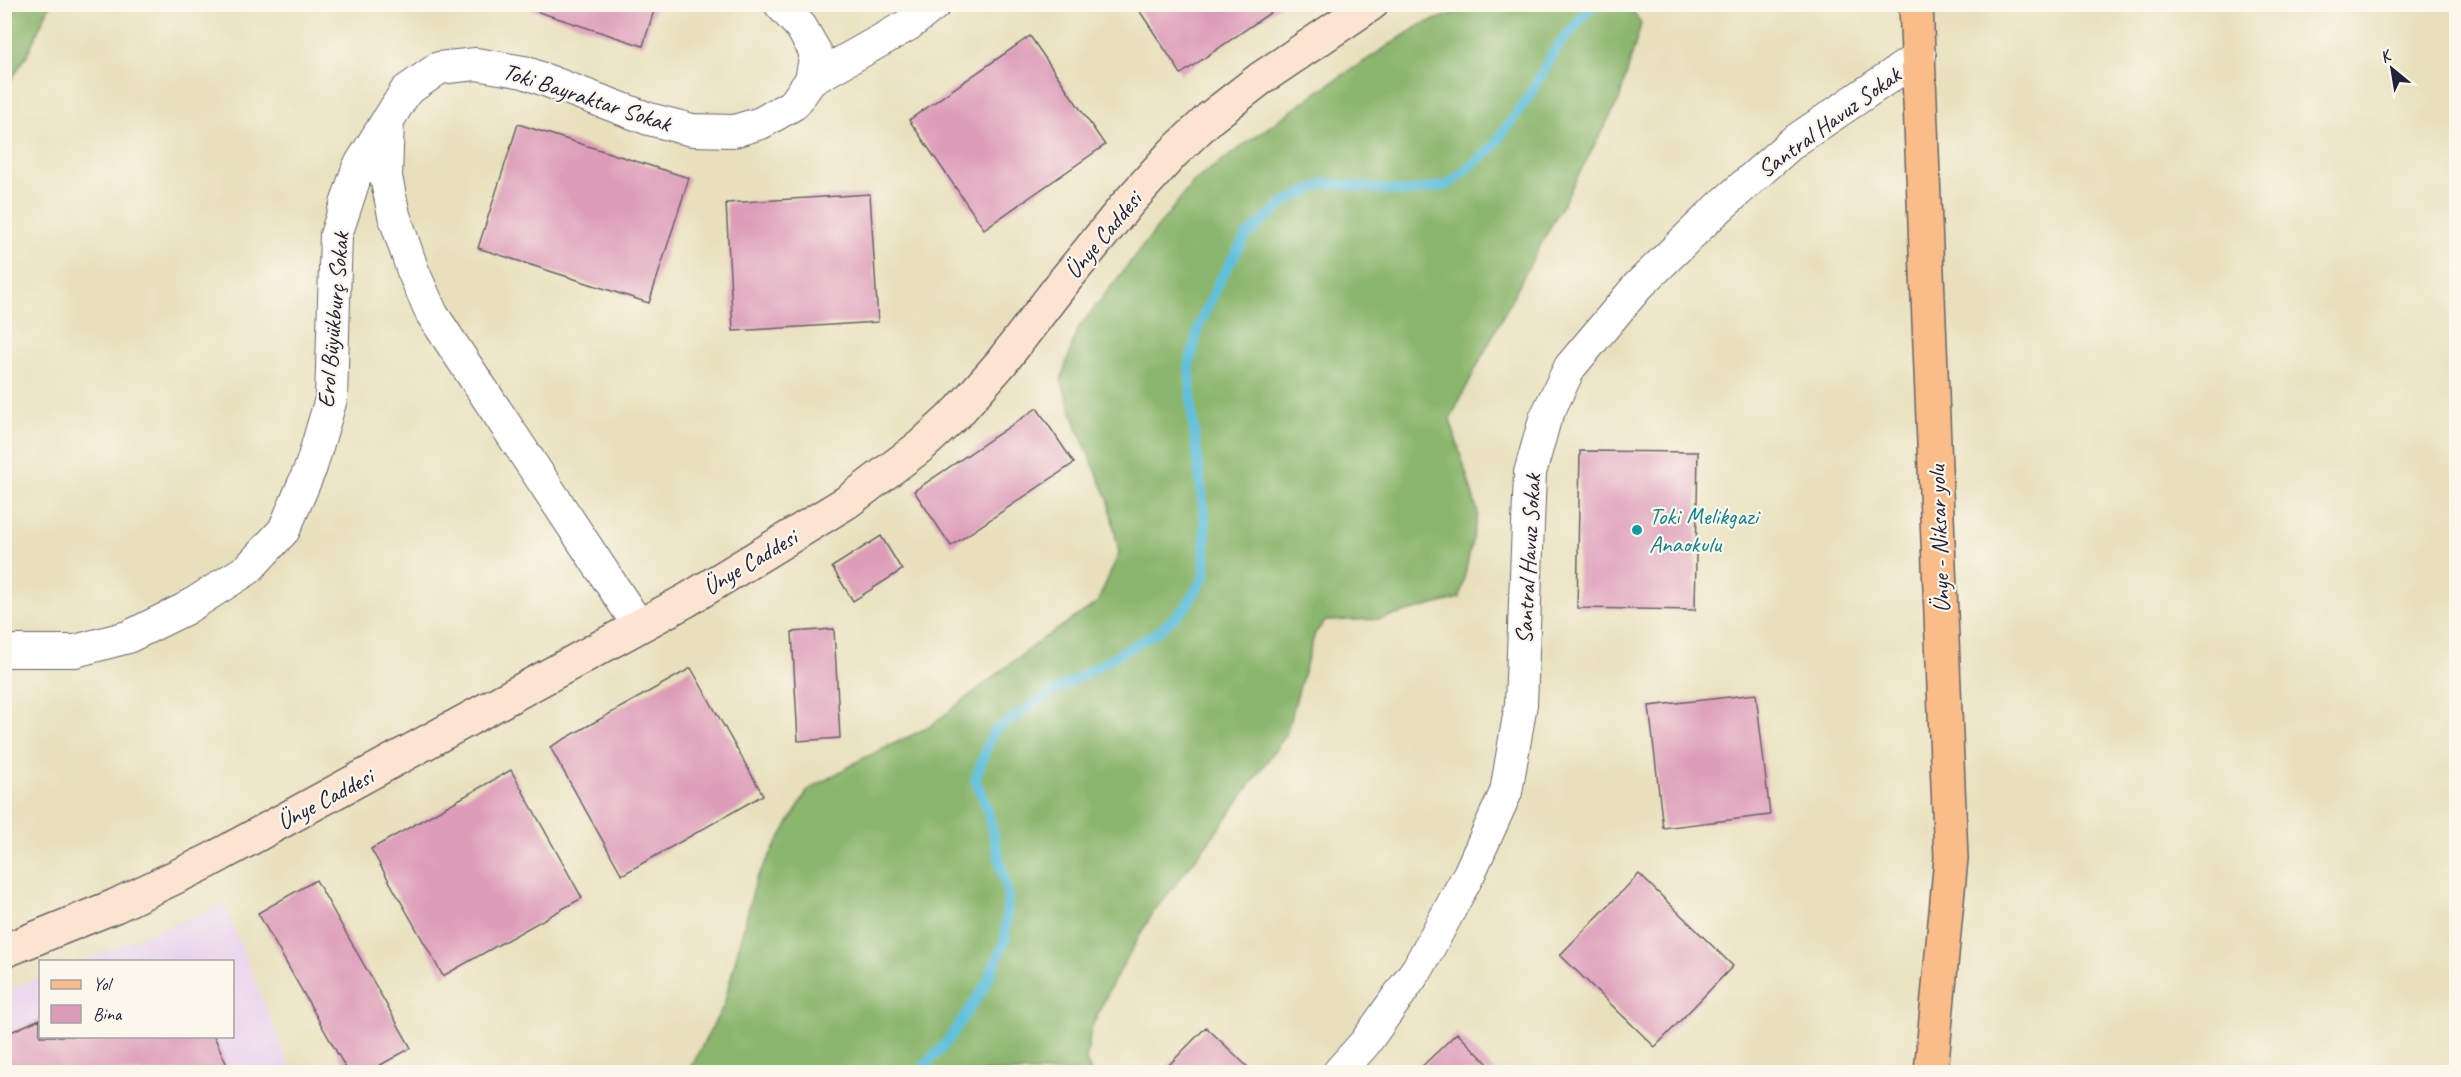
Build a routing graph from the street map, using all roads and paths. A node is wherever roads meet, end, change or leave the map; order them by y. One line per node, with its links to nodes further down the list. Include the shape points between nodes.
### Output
1 (780, 4): 6 (street, Toki Bayraktar Sokak, via 801,27 816,53)
2 (935, 4): 6 (street, via 908,25)
3 (1371, 4): 8 (main road, Ünye Caddesi, via 1260,79 1173,153 960,411 921,446 847,502)
4 (1916, 4): 5 (main road, Ünye - Niksar yolu)
5 (1920, 57): 11 (street, Santral Havuz Sokak, via 1793,142 1638,286 1570,368 1545,418 1530,473 1521,704 1506,792 1469,874 1418,968 1365,1043); 12 (main road, Ünye - Niksar yolu, via 1951,858)
6 (811, 80): 7 (street, Toki Bayraktar Sokak, via 794,104 761,123 734,131 692,130 649,119 524,72 476,64 439,68 406,91)
7 (388, 120): 8 (street, Toki Bayraktar Sokak, via 386,177 394,215 432,314); 9 (street, Erol Büyükburç Sokak, via 358,168 336,235 331,399 311,467 284,530 248,568 184,609 128,638 75,651)
8 (639, 626): 10 (main road, Ünye Caddesi, via 209,861 115,906)
9 (4, 651)
10 (4, 951)
11 (1339, 1072)
12 (1931, 1072)

